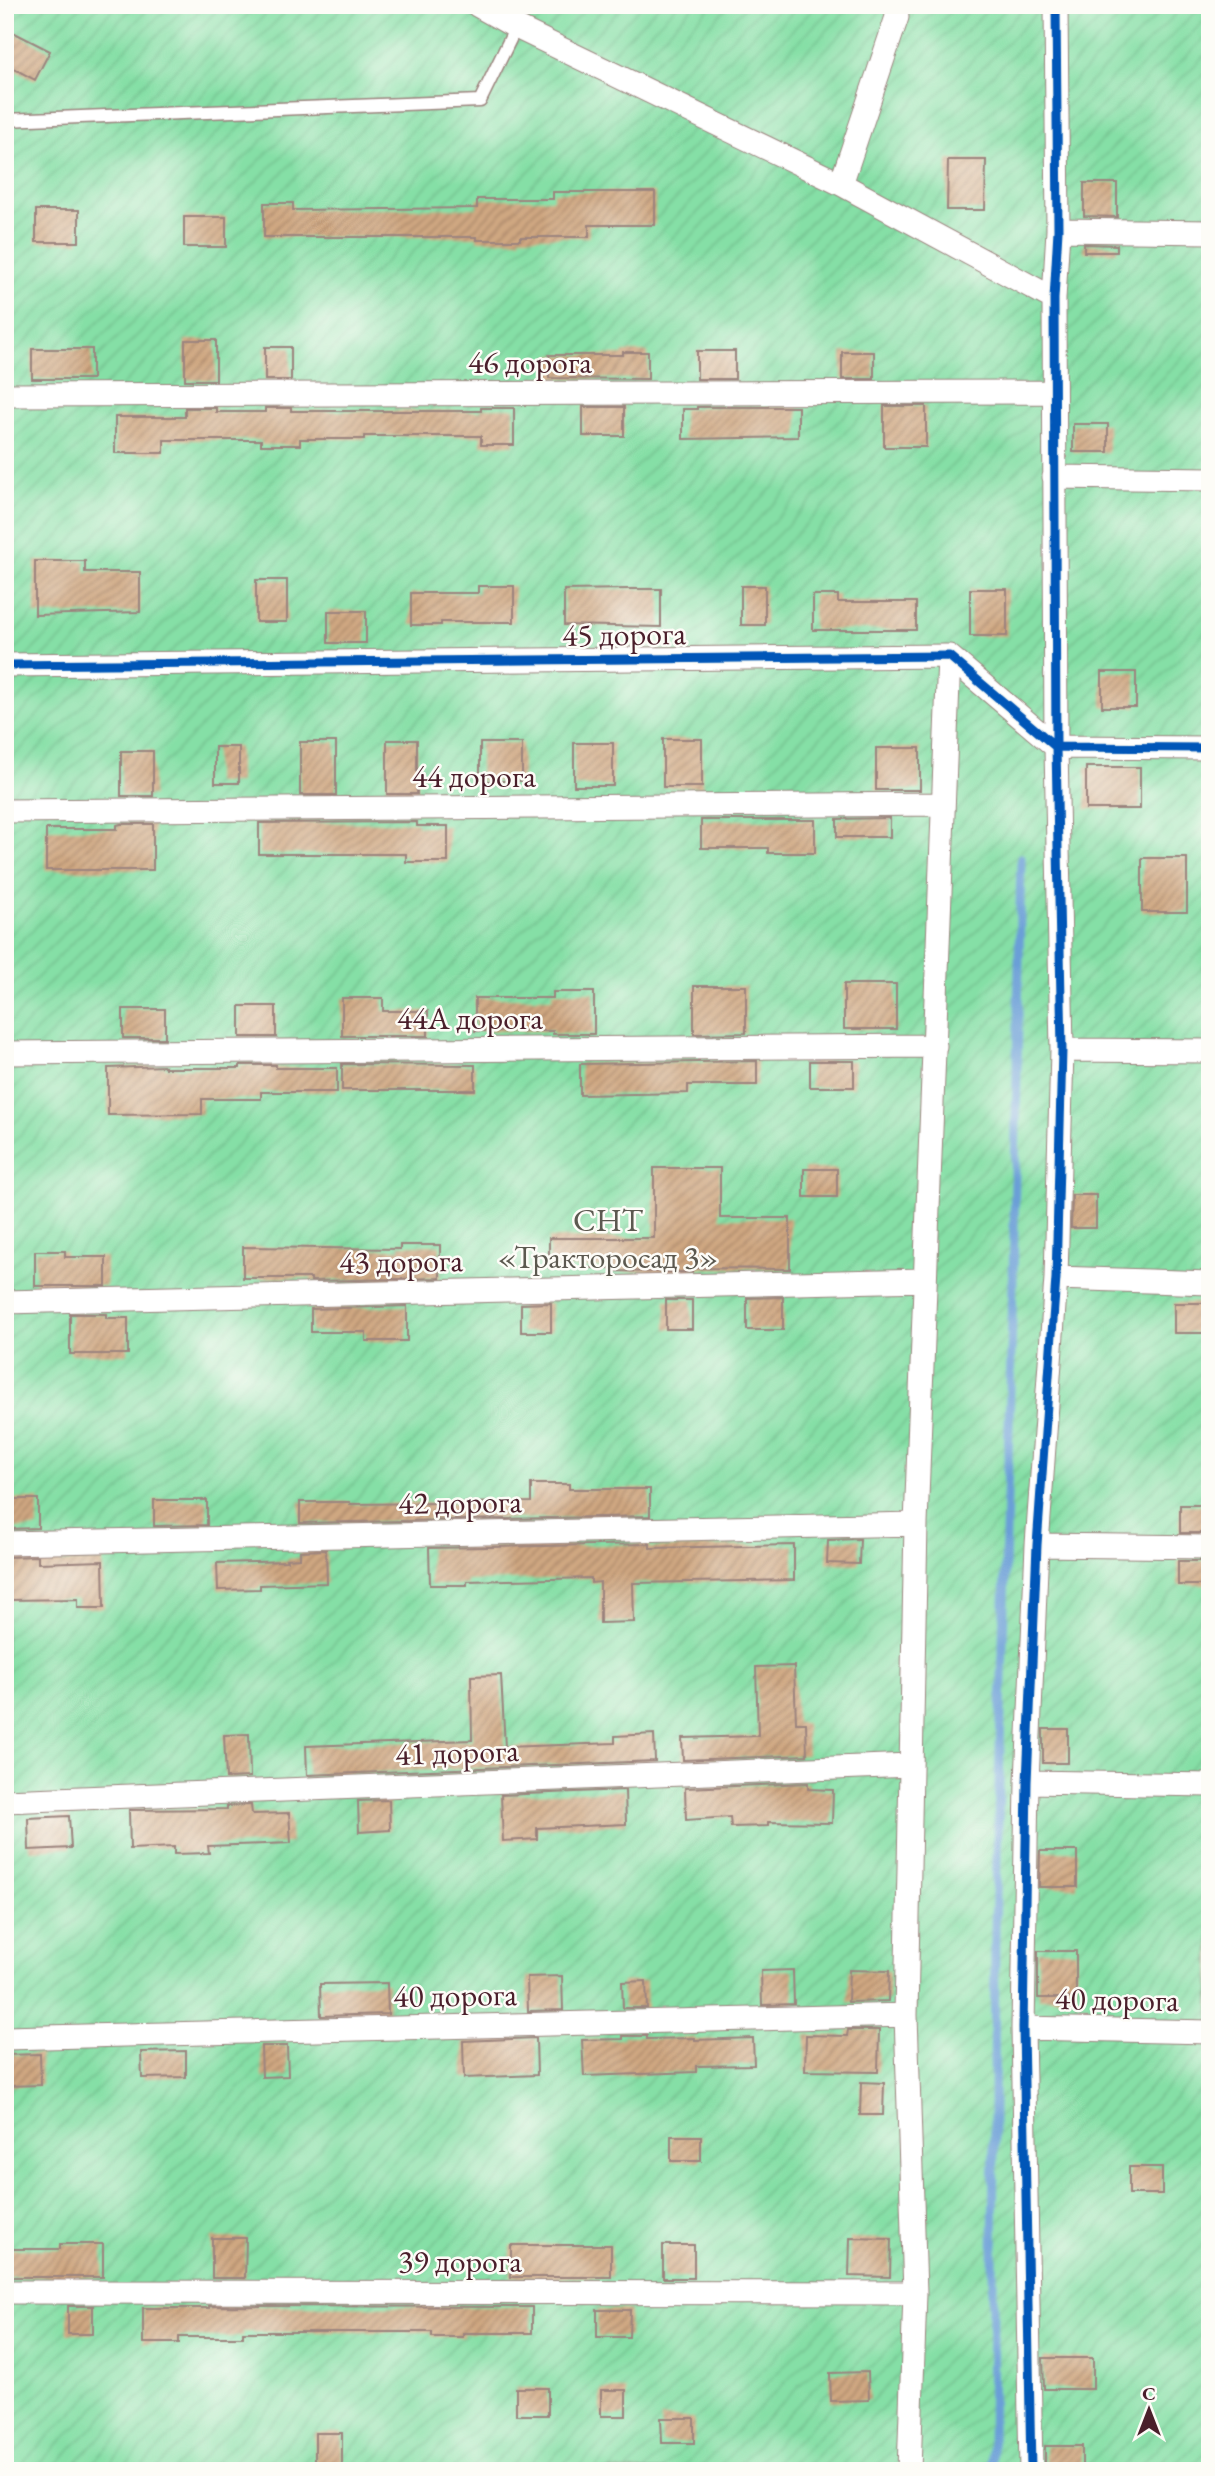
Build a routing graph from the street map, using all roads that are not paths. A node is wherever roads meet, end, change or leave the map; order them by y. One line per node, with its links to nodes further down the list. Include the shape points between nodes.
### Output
1 (477, 5): 4 (street)
2 (896, 5): 6 (street, via 897,17)
3 (1056, 5): 7 (street)
4 (516, 27): 5 (lane, via 480,101); 6 (street)
5 (5, 120)
6 (841, 184): 9 (street)
7 (1058, 230): 8 (street); 9 (street)
8 (1210, 232)
9 (1054, 299): 10 (street)
10 (1054, 392): 11 (street, 46 дорога); 12 (street)
11 (5, 395)
12 (1054, 477): 13 (street); 16 (street)
13 (1210, 479)
14 (949, 656): 15 (street, 45 дорога); 16 (street); 18 (street)
15 (5, 665)
16 (1056, 747): 17 (street); 21 (street)
17 (1210, 748)
18 (943, 804): 19 (street, 44 дорога); 20 (street)
19 (5, 811)
20 (935, 1046): 23 (street, 44А дорога); 25 (street)
21 (1062, 1050): 22 (street); 24 (street)
22 (1210, 1051)
23 (5, 1054)
24 (1056, 1278): 26 (street); 30 (street)
25 (925, 1280): 27 (street, 43 дорога); 28 (street)
26 (1210, 1283)
27 (5, 1302)
28 (916, 1524): 29 (street, 42 дорога); 32 (street)
29 (5, 1543)
30 (1037, 1545): 31 (street); 33 (street)
31 (1210, 1547)
32 (911, 1765): 35 (street, 41 дорога); 36 (street)
33 (1027, 1782): 34 (street); 37 (street)
34 (1210, 1785)
35 (5, 1801)
36 (906, 2015): 39 (street, 40 дорога); 41 (street)
37 (1023, 2028): 38 (street, 40 дорога); 43 (street)
38 (1210, 2032)
39 (5, 2038)
40 (5, 2292): 41 (street, 39 дорога)
41 (915, 2292): 42 (street)
42 (909, 2471)
43 (1031, 2471)

